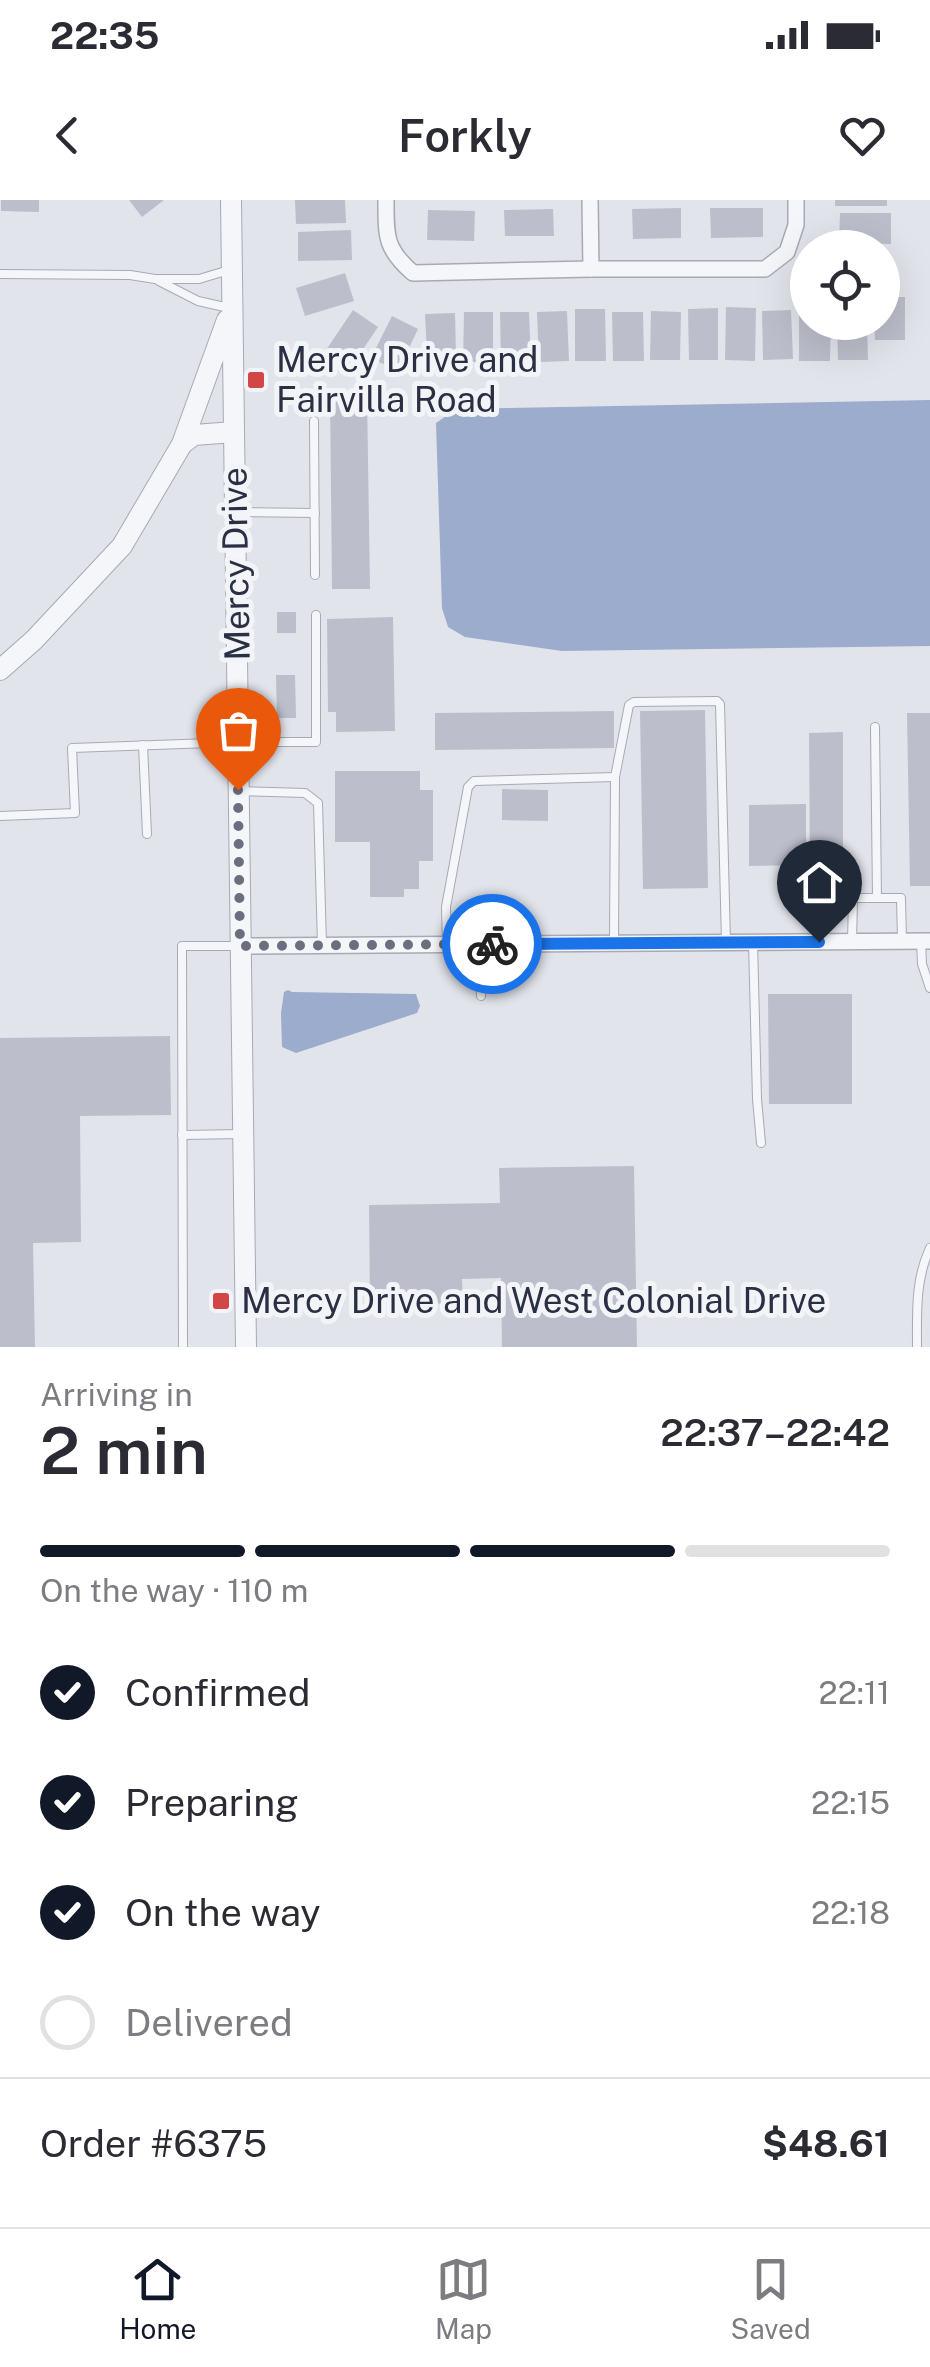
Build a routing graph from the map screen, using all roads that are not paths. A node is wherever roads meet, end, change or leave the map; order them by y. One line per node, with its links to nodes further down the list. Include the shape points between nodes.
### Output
1 (231, 200): 5 (street, Mercy Drive)
2 (386, 200): 6 (street, via 386,238 414,273)
3 (590, 200): 6 (street)
4 (796, 200): 6 (street, via 788,252 765,269)
5 (232, 269): 8 (lane, via 199,280); 9 (street, Mercy Drive)
6 (591, 269)
7 (0, 274): 8 (lane)
8 (155, 279): 9 (lane)
9 (232, 309): 11 (street, Mercy Drive); 12 (street)
10 (314, 421): 14 (lane)
11 (234, 432): 12 (street, via 194,435); 13 (street, Mercy Drive)
12 (182, 444): 17 (street, via 122,546)
13 (235, 512): 14 (lane); 19 (street, Mercy Drive)
14 (314, 513): 15 (lane)
15 (315, 576)
16 (316, 614): 19 (lane, via 316,742)
17 (0, 670)
18 (875, 727): 25 (lane)
19 (238, 742): 20 (lane); 22 (street, Mercy Drive)
20 (143, 745): 23 (lane, via 72,748 75,813); 24 (lane)
21 (615, 777): 28 (lane, via 629,705 720,704); 31 (lane); 32 (lane, via 474,781 446,907)
22 (238, 790): 34 (lane, via 305,793 318,803); 35 (street, Mercy Drive)
23 (0, 816)
24 (147, 834)
25 (877, 898): 26 (lane, via 901,898); 30 (lane, via 853,898)
26 (902, 941): 27 (street); 30 (street)
27 (926, 941): 36 (lane, via 922,964)
28 (726, 942): 29 (street); 31 (street)
29 (753, 942): 30 (street); 40 (lane)
30 (852, 942)
31 (614, 943): 33 (street)
32 (447, 944): 33 (street); 34 (street)
33 (480, 944): 37 (lane)
34 (322, 945): 35 (street)
35 (240, 946): 38 (lane, via 182,946); 39 (street, Mercy Drive)
36 (930, 988)
37 (481, 996)
38 (182, 1134): 39 (lane); 42 (lane)
39 (243, 1134): 43 (street, Mercy Drive)
40 (761, 1143)
41 (930, 1248): 44 (lane, via 918,1282)
42 (182, 1347)
43 (246, 1347)
44 (917, 1347)

